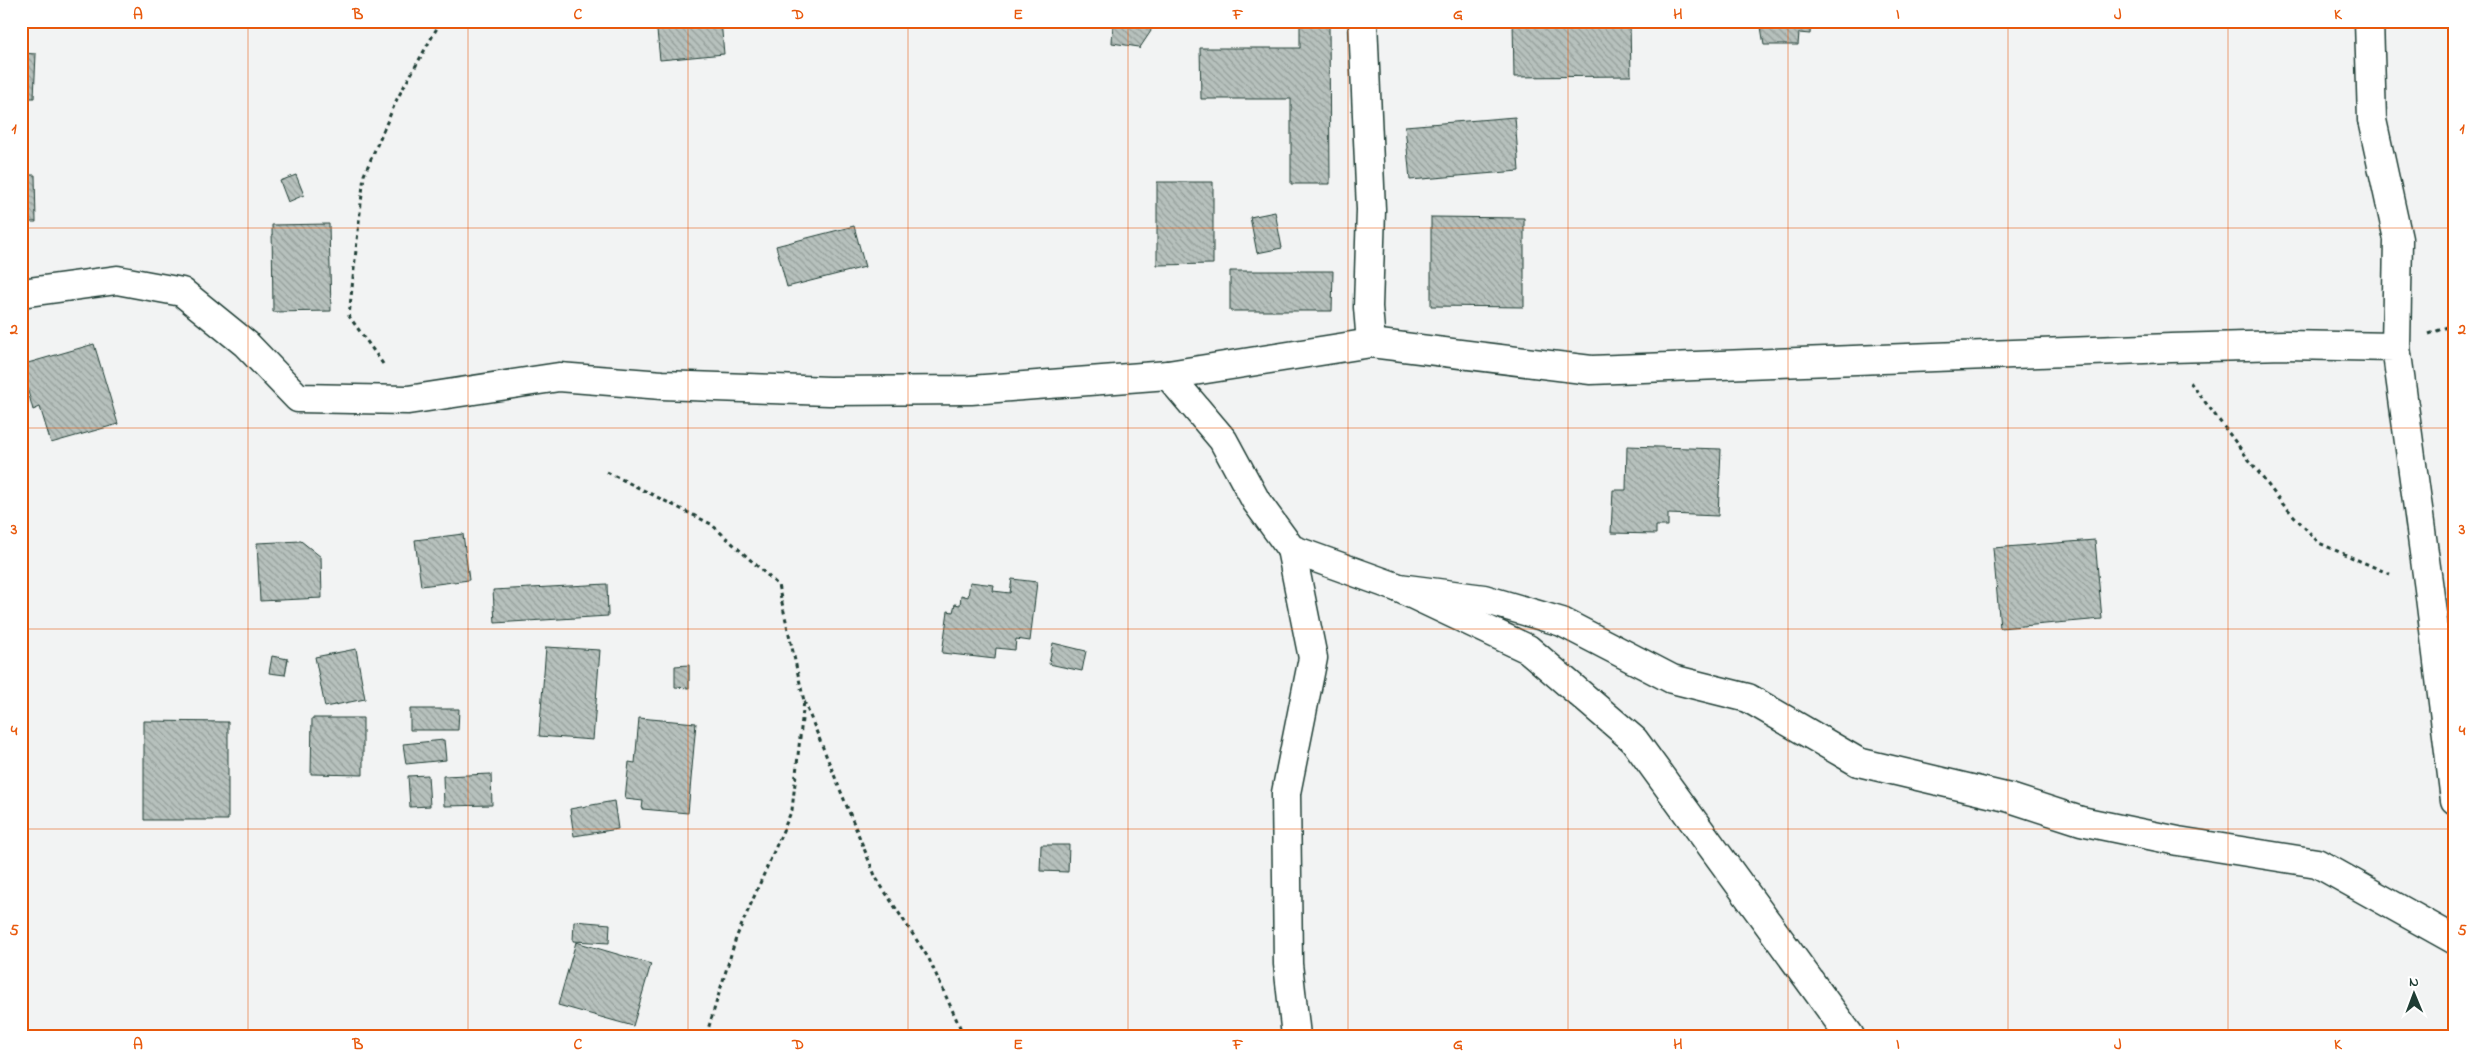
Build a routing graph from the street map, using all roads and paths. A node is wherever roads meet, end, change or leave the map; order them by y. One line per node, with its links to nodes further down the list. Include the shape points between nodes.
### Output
1 (441, 21): 9 (path, via 397,99 364,175 349,316)
2 (1363, 21): 5 (street, via 1372,210 1368,307)
3 (2369, 21): 7 (street, via 2372,120 2398,238)
4 (21, 293): 9 (street, via 117,280 182,292 246,344 298,398)
5 (1371, 344): 6 (street, via 1591,370); 8 (street)
6 (2172, 348): 7 (street, via 2284,345); 13 (path, via 2190,381 2281,502 2319,543 2397,578)
7 (2396, 348): 13 (street)
8 (1168, 375): 9 (street, via 971,390 839,391 662,385 560,377); 11 (street, via 1223,440 1256,501)
9 (408, 400)
10 (607, 472): 14 (path, via 711,524 778,585)
11 (1291, 549): 12 (street); 19 (street, via 1313,658 1286,793 1288,964)
12 (1399, 588): 16 (street, via 1484,599 1562,622 1672,679 1748,698 1858,762 2010,798 2081,821 2178,841 2317,863); 20 (street, via 1528,649 1634,740)
13 (2429, 588): 15 (street)
14 (804, 701): 17 (path, via 792,810 736,938); 18 (path, via 876,878 929,959)
15 (2455, 800)
16 (2455, 940)
17 (706, 1036)
18 (964, 1036)
19 (1296, 1036)
20 (1850, 1036)

